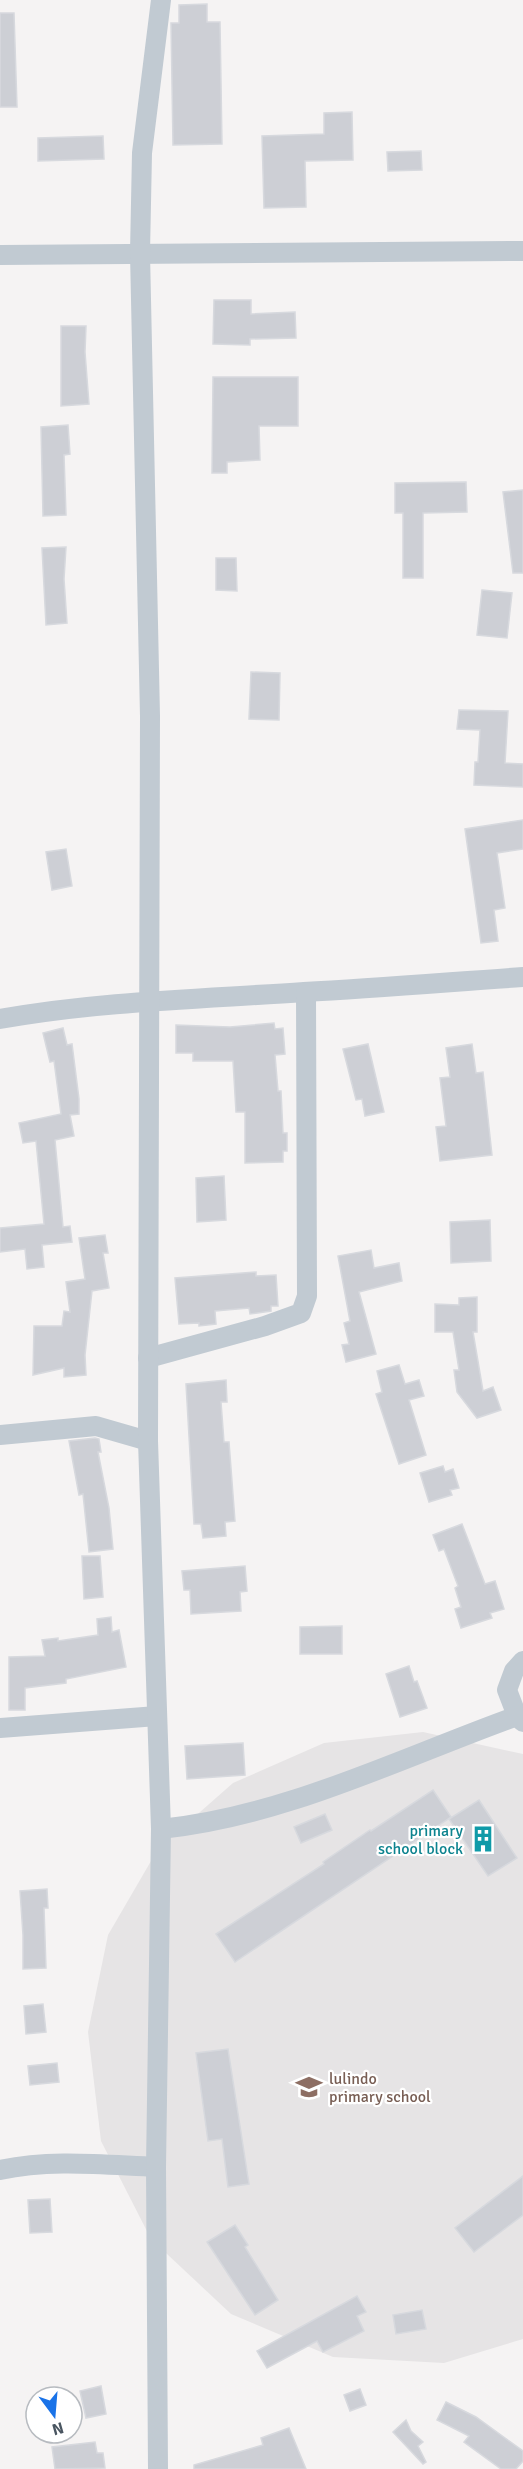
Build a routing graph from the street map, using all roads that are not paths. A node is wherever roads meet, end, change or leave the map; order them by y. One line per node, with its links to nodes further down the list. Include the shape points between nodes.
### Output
1 (161, 0): 3 (street, via 142,153)
2 (523, 251): 3 (street)
3 (140, 253): 4 (street); 7 (street, via 150,716)
4 (0, 255)
5 (523, 976): 6 (street)
6 (306, 992): 7 (street); 9 (street, via 307,1296 301,1313)
7 (148, 1000): 8 (street); 9 (street)
8 (0, 1018)
9 (148, 1358): 11 (street)
10 (0, 1435): 11 (street, via 96,1426)
11 (148, 1441): 13 (street)
12 (523, 1661): 14 (street, via 514,1671 507,1690)
13 (157, 1716): 15 (street); 16 (street)
14 (520, 1719): 16 (street, via 446,1741 321,1792 236,1818)
15 (0, 1728)
16 (161, 1829): 17 (street)
17 (156, 2167): 18 (street, via 54,2164); 19 (street)
18 (0, 2170)
19 (158, 2469)

